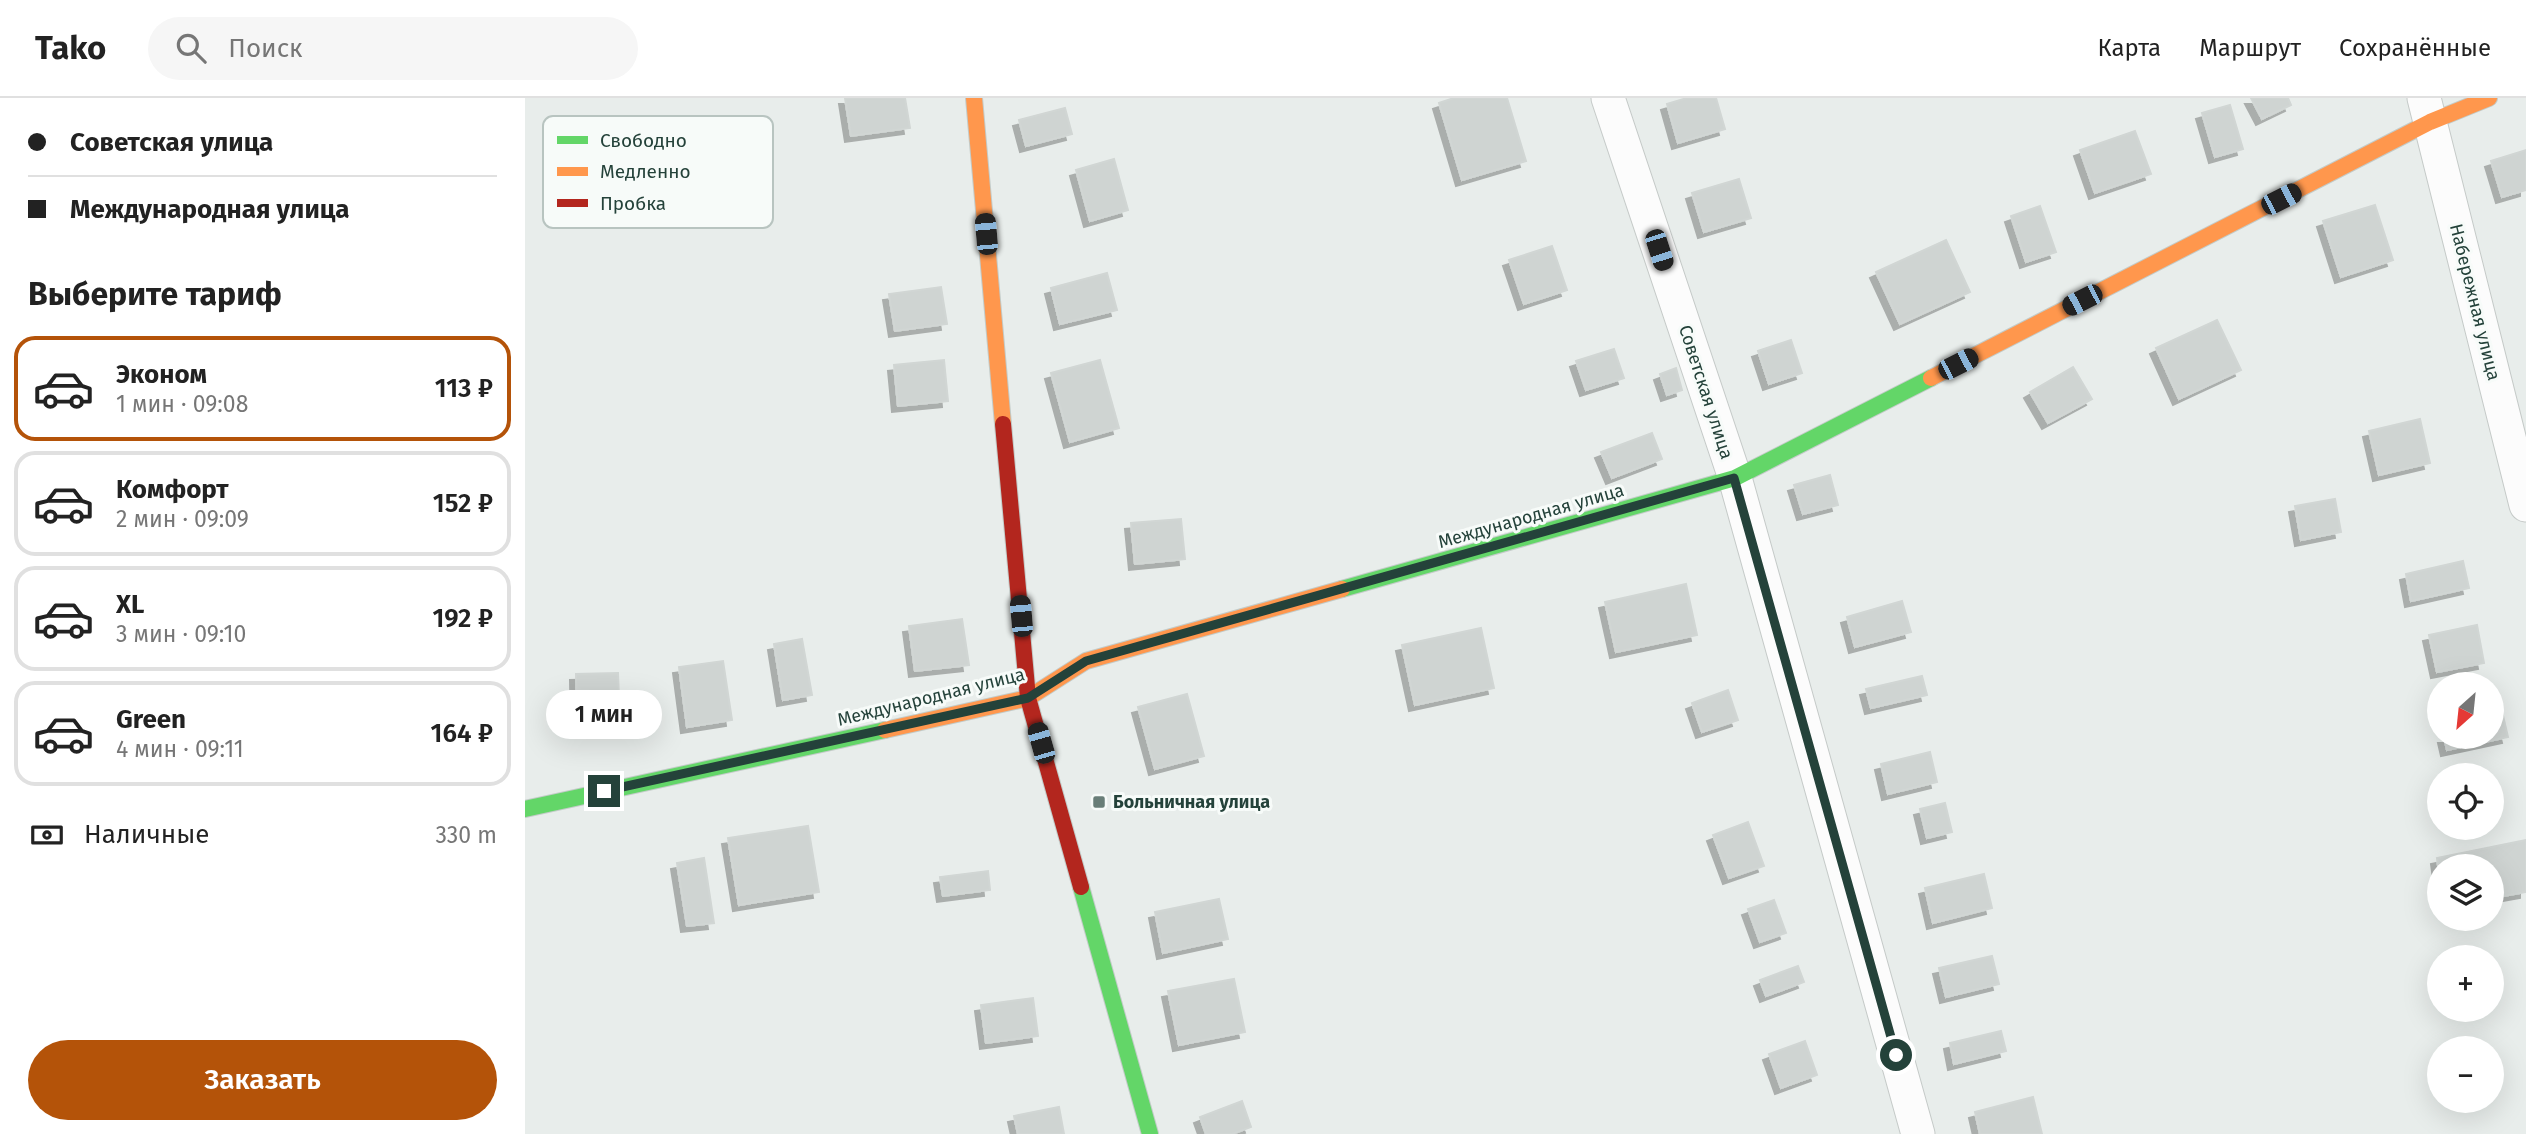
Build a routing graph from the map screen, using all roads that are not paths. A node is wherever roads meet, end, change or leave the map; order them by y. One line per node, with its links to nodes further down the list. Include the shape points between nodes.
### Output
1 (974, 98): 7 (street)
2 (1608, 98): 5 (street, Советская улица)
3 (2489, 98): 4 (street, Международная улица)
4 (2427, 110): 5 (street, Международная улица); 6 (street, Набережная улица)
5 (1734, 478): 7 (street, Международная улица, via 1086,661); 10 (street, Советская улица)
6 (2526, 505)
7 (1028, 698): 8 (street, Международная улица); 9 (street)
8 (525, 809)
9 (1150, 1134)
10 (1918, 1134)

